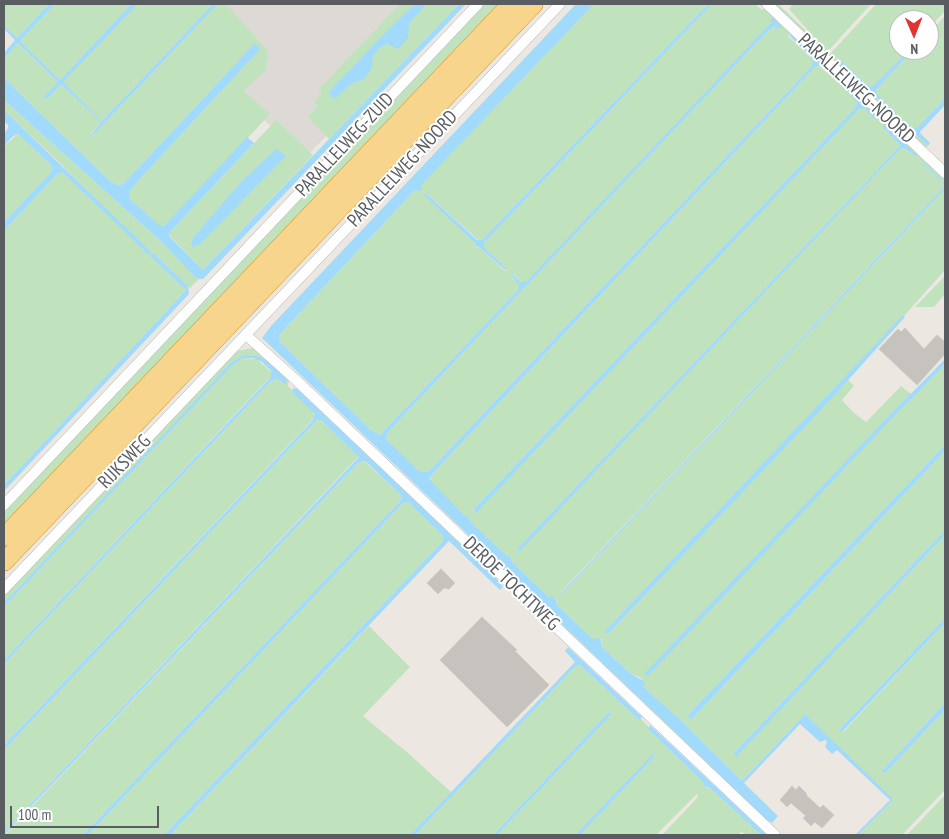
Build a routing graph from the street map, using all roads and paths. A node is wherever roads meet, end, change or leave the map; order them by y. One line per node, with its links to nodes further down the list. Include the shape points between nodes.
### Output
1 (478, 4): 8 (street, PARALLELWEG-ZUID)
2 (511, 4): 9 (highway, RIJKSWEG)
3 (534, 4): 10 (highway, RIJKSWEG)
4 (560, 4): 7 (street, PARALLELWEG-NOORD)
5 (766, 4): 6 (street, PARALLELWEG-NOORD)
6 (945, 173)
7 (246, 335): 11 (street, RIJKSWEG); 12 (street, DERDE TOCHTWEG)
8 (4, 505)
9 (4, 537)
10 (4, 562)
11 (4, 589)
12 (775, 835)

